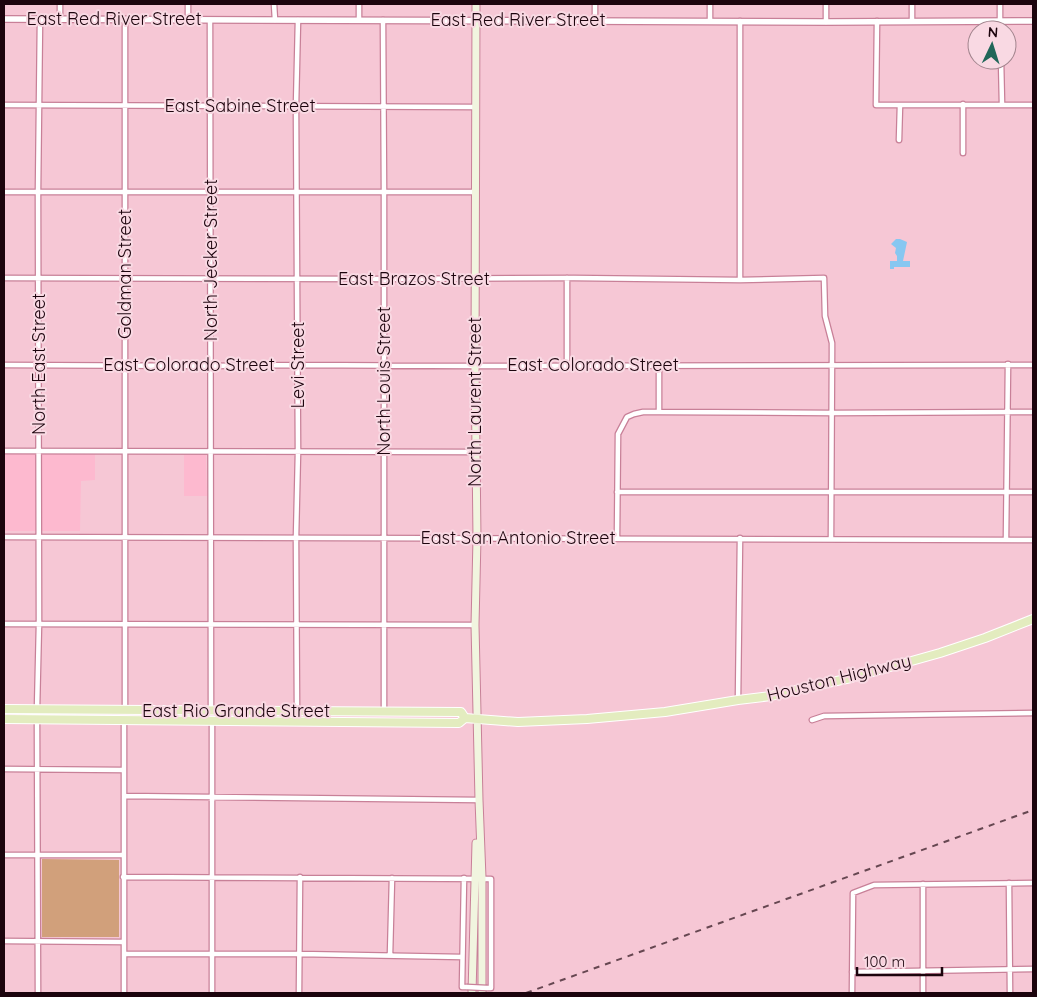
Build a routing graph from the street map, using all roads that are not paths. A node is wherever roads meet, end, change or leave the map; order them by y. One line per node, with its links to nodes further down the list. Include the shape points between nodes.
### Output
1 (60, 4): 15 (street)
2 (188, 4): 14 (street)
3 (274, 4): 17 (street)
4 (360, 4): 19 (street)
5 (476, 4): 21 (main road, North Laurent Street)
6 (595, 4): 23 (street)
7 (710, 4): 24 (street)
8 (826, 4): 31 (street)
9 (912, 4): 27 (street)
10 (1000, 4): 22 (street)
11 (4, 19): 12 (street, East Red River Street)
12 (40, 19): 15 (street, East Red River Street); 36 (street, North East Street)
13 (125, 19): 14 (street, East Red River Street); 15 (street, East Red River Street); 39 (street, Goldman Street)
14 (188, 19): 16 (street, East Red River Street)
15 (60, 20)
16 (210, 20): 17 (street, East Red River Street); 40 (street, North Jecker Street)
17 (275, 20): 18 (street, East Red River Street)
18 (298, 20): 19 (street, East Red River Street); 41 (street, Levi Street)
19 (359, 20): 20 (street, East Red River Street)
20 (383, 20): 21 (street, East Red River Street); 42 (street, North Louis Street)
21 (476, 20): 23 (street, East Red River Street); 43 (main road, North Laurent Street)
22 (1000, 20)
23 (595, 21): 24 (street, East Red River Street)
24 (710, 21): 25 (street, East Red River Street)
25 (740, 21): 31 (street, East Red River Street); 61 (street)
26 (877, 21): 27 (street, East Red River Street); 31 (street, East Red River Street); 37 (street, via 876,105)
27 (912, 21): 28 (street, East Red River Street)
28 (967, 21)
29 (1017, 21): 30 (street, East Red River Street)
30 (1033, 21)
31 (826, 22)
32 (1001, 70): 34 (street)
33 (963, 104): 34 (street); 37 (street); 45 (street)
34 (1002, 104): 38 (street)
35 (4, 105): 36 (street, East Sabine Street)
36 (39, 105): 39 (street, East Sabine Street); 47 (street, North East Street)
37 (900, 105): 44 (street)
38 (1033, 105)
39 (125, 106): 40 (street, East Sabine Street); 48 (street, Goldman Street)
40 (211, 106): 41 (street, East Sabine Street); 49 (street, North Jecker Street)
41 (296, 106): 42 (street, East Sabine Street); 50 (street, Levi Street)
42 (384, 106): 43 (street, East Sabine Street); 52 (street, North Louis Street)
43 (476, 107): 51 (main road, North Laurent Street)
44 (899, 140)
45 (963, 153)
46 (4, 192): 47 (street)
47 (38, 192): 48 (street); 54 (street, North East Street)
48 (125, 192): 49 (street); 55 (street, Goldman Street)
49 (210, 192): 50 (street); 58 (street, North Jecker Street)
50 (297, 192): 52 (street); 59 (street, Levi Street)
51 (476, 192): 52 (street); 56 (main road, North Laurent Street)
52 (384, 193): 60 (street, North Louis Street)
53 (4, 278): 54 (street, East Brazos Street)
54 (39, 278): 55 (street, East Brazos Street); 64 (street, North East Street)
55 (125, 278): 58 (street, East Brazos Street); 65 (street, Goldman Street)
56 (475, 278): 57 (street, East Brazos Street); 60 (street, East Brazos Street); 73 (main road, North Laurent Street)
57 (567, 278): 61 (street, East Brazos Street); 68 (street)
58 (210, 279): 59 (street, East Brazos Street); 72 (street, North Jecker Street)
59 (298, 279): 60 (street, East Brazos Street); 66 (street, Levi Street)
60 (383, 279): 67 (street, North Louis Street)
61 (740, 280): 70 (street, East Brazos Street, via 824,278)
62 (1008, 364): 70 (street, East Colorado Street); 71 (street, East Colorado Street); 75 (street)
63 (4, 365): 64 (street, East Colorado Street)
64 (39, 365): 65 (street, East Colorado Street); 81 (street, North East Street)
65 (125, 365): 72 (street, East Colorado Street); 79 (street, Goldman Street)
66 (297, 365): 67 (street, East Colorado Street); 72 (street, East Colorado Street); 82 (street, Levi Street)
67 (384, 365): 73 (street, East Colorado Street); 83 (street, North Louis Street)
68 (567, 365): 69 (street, East Colorado Street); 73 (street, East Colorado Street)
69 (659, 365): 70 (street, East Colorado Street); 74 (street)
70 (832, 365): 77 (street)
71 (1033, 365)
72 (210, 366): 80 (street, North Jecker Street)
73 (475, 366): 84 (main road, North Laurent Street)
74 (659, 412): 77 (street); 85 (street, via 634,414 623,423 618,434)
75 (1008, 412): 76 (street); 77 (street); 87 (street)
76 (1033, 412)
77 (832, 414): 86 (street)
78 (4, 451): 81 (street)
79 (125, 451): 80 (street); 81 (street); 91 (street, Goldman Street)
80 (211, 451): 82 (street); 92 (street, North Jecker Street)
81 (39, 452): 90 (street, North East Street)
82 (298, 452): 83 (street); 93 (street, Levi Street)
83 (384, 452): 84 (street); 94 (street, North Louis Street)
84 (476, 452): 95 (main road, North Laurent Street)
85 (617, 492): 86 (street); 96 (street)
86 (831, 492): 87 (street); 98 (street)
87 (1007, 492): 88 (street); 99 (street)
88 (1033, 492)
89 (4, 537): 90 (street, East San Antonio Street)
90 (38, 537): 91 (street, East San Antonio Street); 103 (street, North East Street)
91 (125, 537): 92 (street, East San Antonio Street); 104 (street, Goldman Street)
92 (211, 537): 93 (street, East San Antonio Street); 105 (street, North Jecker Street)
93 (296, 538): 94 (street, East San Antonio Street); 108 (street, Levi Street)
94 (384, 538): 95 (street, East San Antonio Street); 106 (street, North Louis Street)
95 (477, 538): 96 (street, East San Antonio Street); 107 (main road, North Laurent Street)
96 (616, 538): 97 (street, East San Antonio Street)
97 (740, 538): 98 (street, East San Antonio Street); 109 (street)
98 (831, 538): 99 (street, East San Antonio Street)
99 (1006, 540): 100 (street, East San Antonio Street)
100 (1033, 540)
101 (1033, 619): 109 (main road, Houston Highway, via 940,653 851,678)
102 (4, 624): 103 (street)
103 (39, 624): 104 (street); 111 (street, North East Street)
104 (125, 624): 105 (street); 112 (street, Goldman Street)
105 (211, 624): 108 (street); 114 (street, North Jecker Street)
106 (384, 624): 107 (street); 108 (street); 116 (street, North Louis Street)
107 (475, 624): 121 (main road, North Laurent Street)
108 (297, 625): 115 (street, Levi Street)
109 (738, 700): 118 (main road, Houston Highway)
110 (4, 709): 111 (main road, East Rio Grande Street)
111 (37, 709): 112 (main road, East Rio Grande Street)
112 (125, 710): 113 (main road, East Rio Grande Street); 123 (main road)
113 (148, 710): 114 (main road, East Rio Grande Street); 124 (main road)
114 (211, 710): 115 (main road, East Rio Grande Street)
115 (297, 711): 116 (main road, East Rio Grande Street)
116 (384, 712): 119 (main road, East Rio Grande Street, via 461,712)
117 (1033, 713): 125 (street, via 824,716)
118 (640, 715): 121 (main road, East Rio Grande Street, via 518,722)
119 (465, 718): 121 (main road, East Rio Grande Street); 126 (main road, East Rio Grande Street, via 459,723)
120 (4, 719): 122 (main road, East Rio Grande Street)
121 (477, 719): 132 (main road, North Laurent Street)
122 (37, 720): 123 (main road, East Rio Grande Street); 127 (street)
123 (100, 720): 124 (main road, East Rio Grande Street)
124 (124, 720): 126 (main road, East Rio Grande Street); 129 (street)
125 (812, 720)
126 (212, 721): 131 (street)
127 (38, 768): 128 (street); 129 (street); 134 (street)
128 (4, 769)
129 (124, 770): 130 (street)
130 (124, 796): 131 (street); 135 (street)
131 (213, 797): 132 (street); 136 (street)
132 (479, 800): 141 (main road, North Laurent Street)
133 (4, 855): 134 (street)
134 (38, 855): 135 (street); 146 (street)
135 (124, 855): 137 (street)
136 (213, 876): 137 (street); 138 (street); 149 (street)
137 (124, 877): 147 (street)
138 (300, 877): 139 (street); 150 (street)
139 (392, 878): 140 (street); 151 (street)
140 (464, 878): 141 (street); 152 (street)
141 (478, 878): 157 (main road, North Laurent Street); 158 (main road, North Laurent Street); 158 (street, via 491,879 491,988)
142 (1009, 883): 143 (street); 144 (street); 154 (street)
143 (1033, 883)
144 (923, 884): 155 (street, via 874,885 853,893); 156 (street)
145 (4, 941): 146 (street)
146 (37, 941): 147 (street); 159 (street)
147 (124, 942): 148 (street)
148 (124, 954): 149 (street); 160 (street)
149 (212, 954): 150 (street); 161 (street)
150 (300, 954): 151 (street); 162 (street)
151 (390, 955): 152 (street)
152 (462, 957): 157 (street, via 462,987)
153 (1033, 968): 154 (street)
154 (1010, 969): 156 (street); 165 (street)
155 (852, 972): 156 (street); 163 (street)
156 (923, 972): 164 (street)
157 (469, 990): 158 (street, bridge)
158 (485, 990)
159 (38, 993)
160 (124, 993)
161 (212, 993)
162 (299, 993)
163 (852, 993)
164 (923, 993)
165 (1010, 993)

